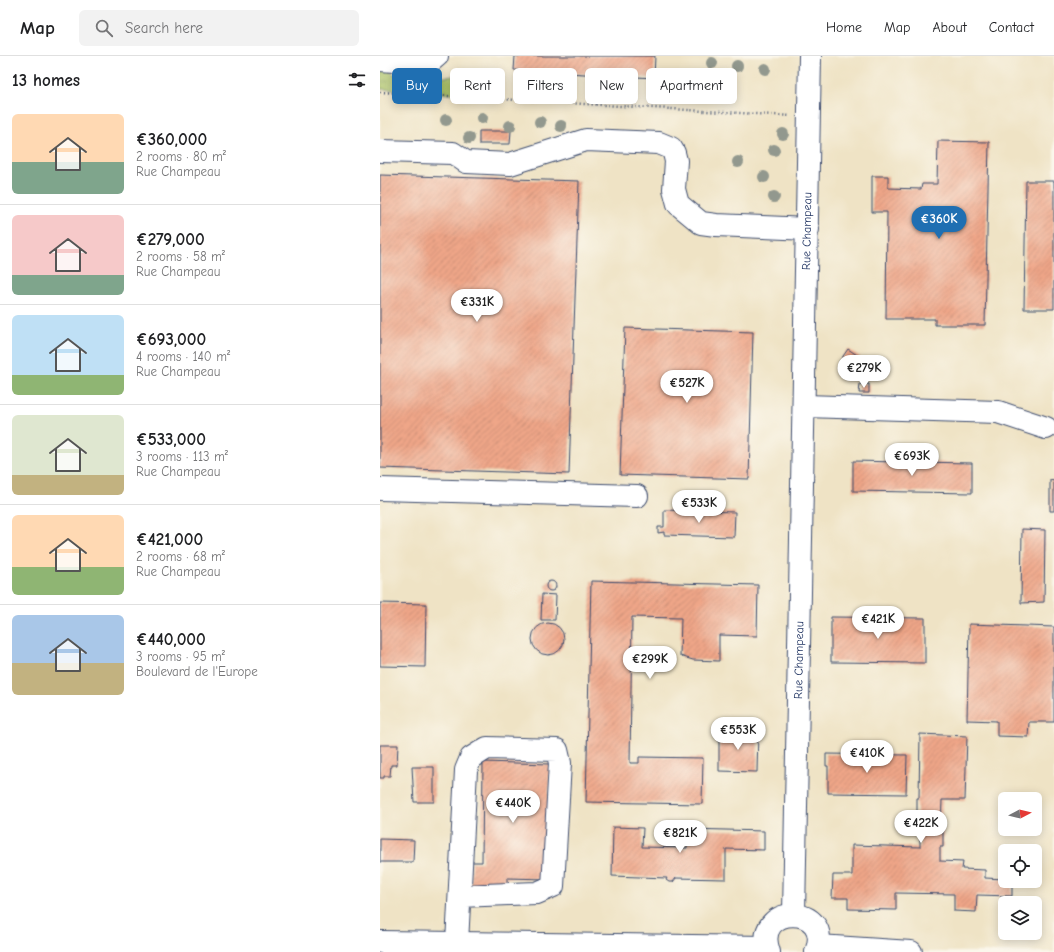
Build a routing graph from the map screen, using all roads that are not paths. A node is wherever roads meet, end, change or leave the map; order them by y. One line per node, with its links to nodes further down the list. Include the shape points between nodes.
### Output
1 (438, 56): 3 (street, via 430,62 423,63)
2 (810, 56): 5 (street, Rue Champeau)
3 (380, 60)
4 (380, 151): 5 (street, via 452,154 466,162 510,164 586,140 659,143 671,148 674,153 674,189 678,204 701,223)
5 (808, 228): 6 (street, Rue Champeau)
6 (804, 406): 7 (street, via 998,412); 11 (street, Rue Champeau)
7 (1046, 428)
8 (380, 489): 9 (street)
9 (636, 496)
10 (460, 896): 10 (street, via 466,770 471,758 487,748 557,750 560,763 553,886 537,893); 12 (street)
11 (794, 914): 14 (street, via 786,915 773,924 768,935); 15 (street, via 811,921 816,928 819,937)
12 (457, 943): 13 (street); 14 (street)
13 (387, 946)
14 (768, 949)
15 (818, 949): 16 (street)
16 (911, 952)

